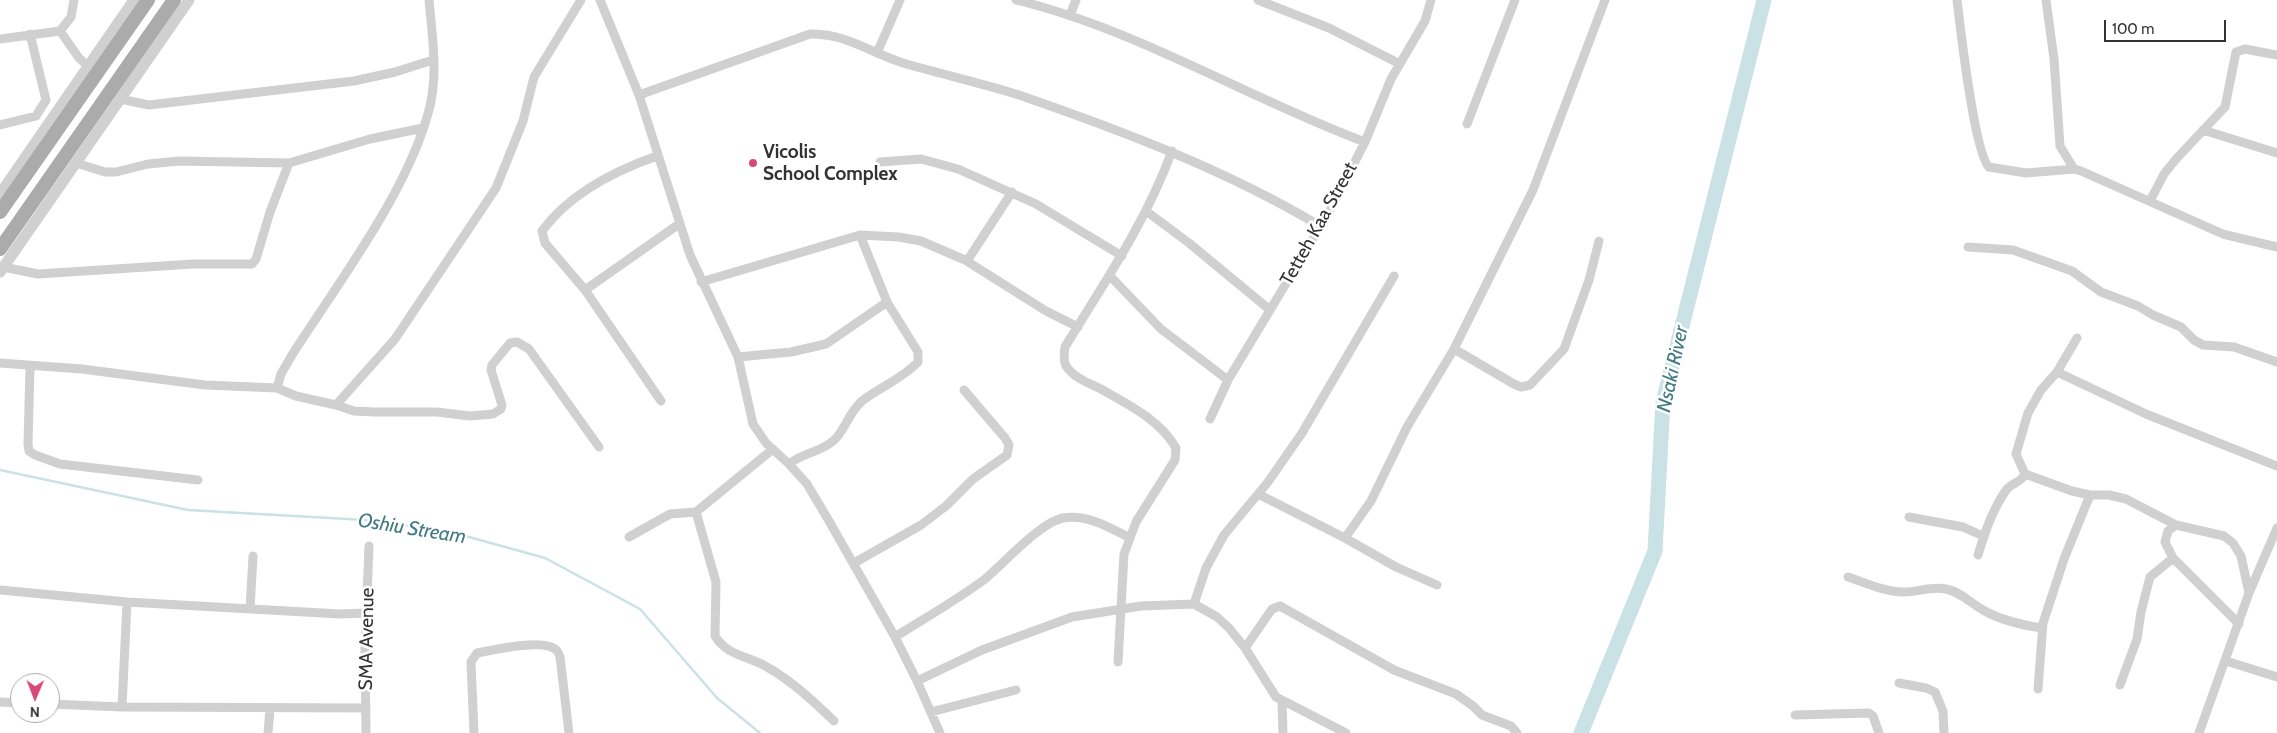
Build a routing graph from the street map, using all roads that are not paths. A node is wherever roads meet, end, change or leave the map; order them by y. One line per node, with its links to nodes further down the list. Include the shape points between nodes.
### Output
1 (74, 0): 19 (street, via 71,17)
2 (134, 0): 26 (street)
3 (148, 0): 45 (main road)
4 (174, 0): 52 (main road)
5 (189, 0): 28 (street)
6 (429, 0): 24 (street)
7 (581, 0): 74 (street, via 534,77 522,121 496,188 395,339)
8 (600, 0): 27 (street)
9 (900, 0): 22 (street)
10 (1016, 0): 18 (street)
11 (1076, 0): 18 (street)
12 (1258, 0): 25 (street, via 1329,28)
13 (1431, 0): 25 (street, Tetteh Kaa Street, via 1425,20)
14 (1515, 0): 29 (street)
15 (1605, 0): 64 (street, via 1533,190)
16 (1957, 0): 40 (street, via 1971,98 1985,164 1997,170 2026,173)
17 (2046, 0): 40 (street, via 2060,146)
18 (1070, 15): 33 (street, via 1186,62 1327,128)
19 (60, 31): 20 (street); 26 (street, via 79,58)
20 (30, 34): 21 (street); 30 (street, via 46,100 36,116)
21 (0, 39)
22 (877, 53): 27 (street, via 827,33 810,34); 34 (street, via 1018,95)
23 (2277, 55): 32 (street, via 2245,49 2236,52 2225,108)
24 (433, 60): 28 (street, via 354,81 149,105); 31 (street, via 430,105)
25 (1400, 64): 33 (street, Tetteh Kaa Street)
26 (90, 67): 42 (street)
27 (639, 95): 36 (street)
28 (120, 100): 38 (street)
29 (1467, 124)
30 (0, 125)
31 (423, 128): 39 (street, via 370,139); 71 (street, via 407,169 370,236 292,355)
32 (2203, 130): 35 (street); 43 (street, via 2167,171)
33 (1365, 142): 47 (street, Tetteh Kaa Street)
34 (1172, 151): 44 (street); 47 (street, via 1281,203)
35 (2277, 153)
36 (657, 156): 46 (street); 59 (street, via 631,165 588,189 567,204 542,231 545,243)
37 (880, 162): 41 (street, via 910,159 937,162)
38 (76, 163): 39 (street, via 116,172 179,161); 55 (street)
39 (289, 163): 55 (street, via 252,264 193,264 38,274)
40 (2074, 169): 43 (street)
41 (1012, 192): 53 (street); 54 (street)
42 (0, 194)
43 (2150, 201): 51 (street, via 2223,234)
44 (1146, 211): 53 (street); 61 (street)
45 (0, 212)
46 (679, 224): 58 (street); 59 (street)
47 (1320, 226): 61 (street, Tetteh Kaa Street)
48 (860, 235): 54 (street, via 921,241); 58 (street); 60 (street)
49 (1600, 241): 64 (street, via 1590,280 1564,349 1530,385 1521,387 1514,384)
50 (1968, 247): 66 (street, via 2013,250 2072,271 2100,292 2181,327 2203,345 2234,347)
51 (2277, 247)
52 (0, 249)
53 (1122, 256): 56 (street)
54 (967, 261): 62 (street)
55 (2, 270)
56 (1110, 276): 62 (street); 70 (street, via 1160,329)
57 (1394, 276): 82 (street, via 1302,433)
58 (701, 282): 65 (street)
59 (585, 290): 73 (street)
60 (888, 302): 65 (street, via 826,344 791,352); 78 (street, via 918,352 918,362 862,401 832,443)
61 (1270, 310): 70 (street, Tetteh Kaa Street)
62 (1078, 327): 90 (street, via 1065,347 1066,365 1086,382 1146,415 1165,432 1176,448 1175,460)
63 (2077, 338): 69 (street)
64 (1454, 349): 91 (street, via 1407,427 1371,501)
65 (738, 357): 77 (street, via 753,424)
66 (2277, 362)
67 (0, 363): 68 (street)
68 (30, 366): 71 (street, via 82,369 204,385); 81 (street, via 29,451 60,464)
69 (2057, 372): 79 (street, via 2146,414); 80 (street, via 2041,390 2028,413 2017,447 2018,460)
70 (1228, 380): 75 (street, Tetteh Kaa Street)
71 (277, 388): 74 (street)
72 (964, 390): 96 (street, via 1005,438 1009,445 1007,455 973,479 921,525)
73 (661, 401)
74 (336, 405): 76 (street, via 354,411 493,414 502,405 492,365 510,344 517,342 529,349)
75 (1210, 420)
76 (599, 447)
77 (773, 449): 78 (street); 84 (street)
78 (789, 464): 96 (street, via 807,484)
79 (2277, 466)
80 (2025, 474): 83 (street); 88 (street, via 2008,488)
81 (198, 480)
82 (1258, 494): 91 (street); 102 (street, via 1224,535 1206,568)
83 (2090, 495): 86 (street, via 2126,499); 107 (street, via 2064,559)
84 (696, 512): 89 (street, via 670,514); 125 (street, via 716,582 715,636 740,657 767,666 798,688)
85 (1909, 518): 88 (street, via 1963,526)
86 (2176, 525): 95 (street, via 2168,531 2165,542); 100 (street, via 2224,536 2234,543)
87 (2277, 528): 100 (street)
88 (1983, 536): 93 (street)
89 (629, 537)
90 (1128, 537): 104 (street, via 1124,554); 108 (street, via 1095,521 1062,518 1046,526 985,579)
91 (1345, 538): 98 (street, via 1396,567)
92 (369, 546): 105 (street, SMA Avenue)
93 (1978, 555)
94 (253, 556): 103 (street)
95 (2173, 558): 106 (street); 115 (street, via 2150,577 2137,639)
96 (854, 563): 108 (street)
97 (1848, 577): 107 (street, via 1904,592 1946,589 1983,610 2018,624)
98 (1437, 585)
99 (0, 590): 101 (street)
100 (2249, 593): 106 (street)
101 (127, 602): 103 (street); 120 (street)
102 (1194, 604): 104 (street); 109 (street, via 1217,617)
103 (250, 609): 105 (street)
104 (1122, 609): 111 (street); 113 (street, via 1072,617 982,650)
105 (366, 613): 121 (street, SMA Avenue)
106 (2239, 624): 110 (street)
107 (2042, 628): 116 (street)
108 (895, 637): 113 (street)
109 (1245, 648): 118 (street, via 1276,698); 133 (street, via 1272,609 1280,606 1394,670 1456,694 1482,715 1511,726)
110 (2226, 661): 112 (street); 136 (street)
111 (1118, 662)
112 (2277, 677)
113 (917, 681): 123 (street)
114 (1899, 684): 135 (street, via 1935,692 1943,711)
115 (2120, 685)
116 (2038, 689)
117 (1016, 690): 123 (street)
118 (1282, 702): 131 (street); 132 (street)
119 (60, 704): 120 (street)
120 (122, 707): 122 (street)
121 (366, 708): 122 (street); 127 (street, SMA Avenue)
122 (270, 709): 126 (street)
123 (930, 712): 130 (street)
124 (1795, 715): 134 (street, via 1869,713)
125 (834, 721)
126 (268, 733)
127 (366, 733)
128 (474, 733): 129 (street, via 471,662 476,653 510,646 549,646 556,649 560,657)
129 (569, 733)
130 (940, 733)
131 (1283, 733)
132 (1346, 733)
133 (1517, 733)
134 (1879, 733)
135 (1944, 733)
136 (2199, 733)

